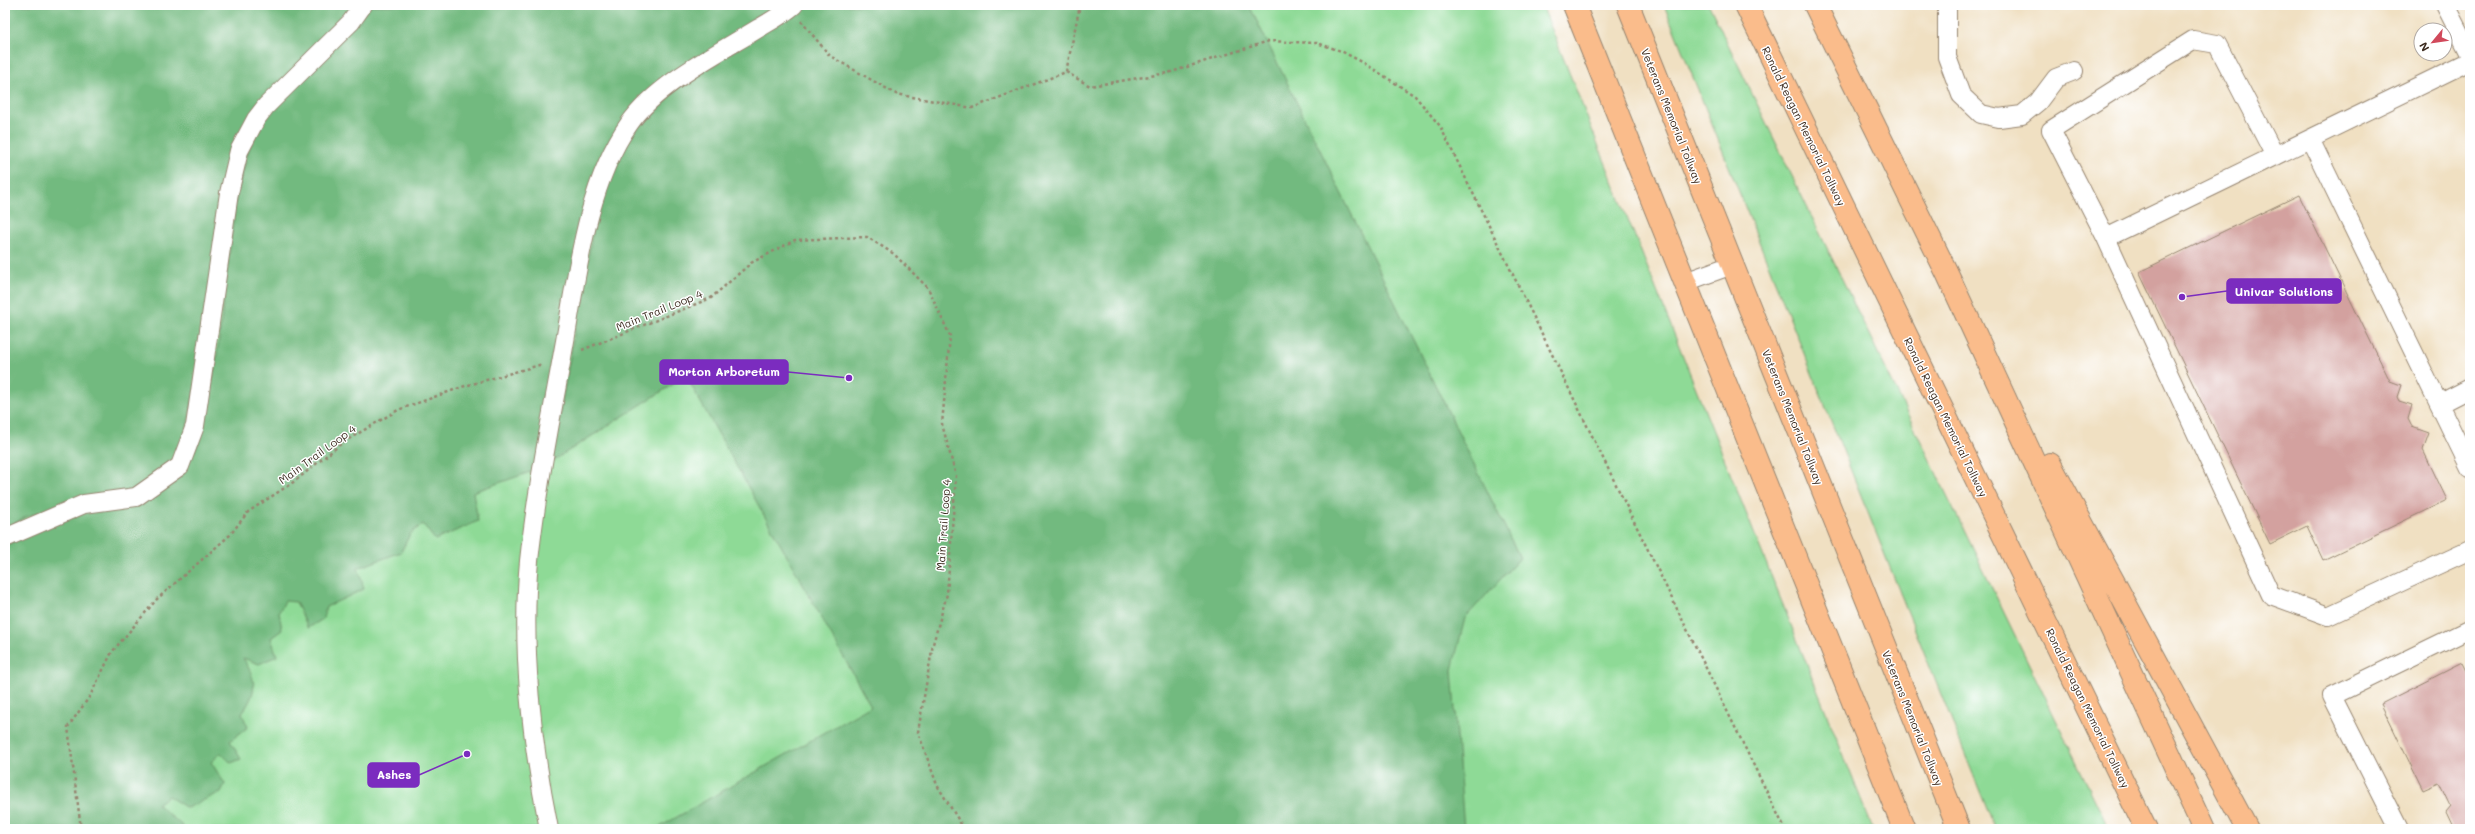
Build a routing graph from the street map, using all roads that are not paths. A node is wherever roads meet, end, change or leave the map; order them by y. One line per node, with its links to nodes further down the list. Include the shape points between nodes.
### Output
1 (363, 5): 21 (lane, via 351,22 266,106 239,151 229,193 195,426 180,466 136,497 84,504)
2 (1574, 5): 17 (highway)
3 (1628, 5): 15 (highway, Veterans Memorial Tollway)
4 (1746, 5): 27 (highway, Ronald Reagan Memorial Tollway)
5 (1815, 5): 16 (highway)
6 (1947, 5): 11 (lane, via 1947,57 1961,94 1981,114 1998,118 2022,115 2038,102 2056,78)
7 (2445, 5): 9 (lane)
8 (792, 7): 24 (lane, via 669,85 640,110 611,153 597,187 562,359 535,513 529,563 527,616 531,722)
9 (2470, 54)
10 (2470, 61): 12 (lane)
11 (2074, 70)
12 (2310, 139): 13 (lane); 19 (lane)
13 (2275, 156): 14 (lane); 14 (lane, via 2217,44 2193,40 2051,130)
14 (2106, 238): 22 (lane, via 2271,595 2328,616)
15 (1732, 265): 17 (lane); 26 (highway, Veterans Memorial Tollway)
16 (1947, 273): 28 (highway); 29 (highway)
17 (1685, 282): 25 (highway)
18 (2470, 388): 19 (lane)
19 (2439, 404): 20 (lane)
20 (2470, 468)
21 (5, 538)
22 (2470, 550)
23 (2470, 629): 30 (lane, via 2332,696)
24 (549, 829)
25 (1904, 829)
26 (1958, 829)
27 (2146, 829)
28 (2204, 829)
29 (2247, 829)
30 (2399, 829)

